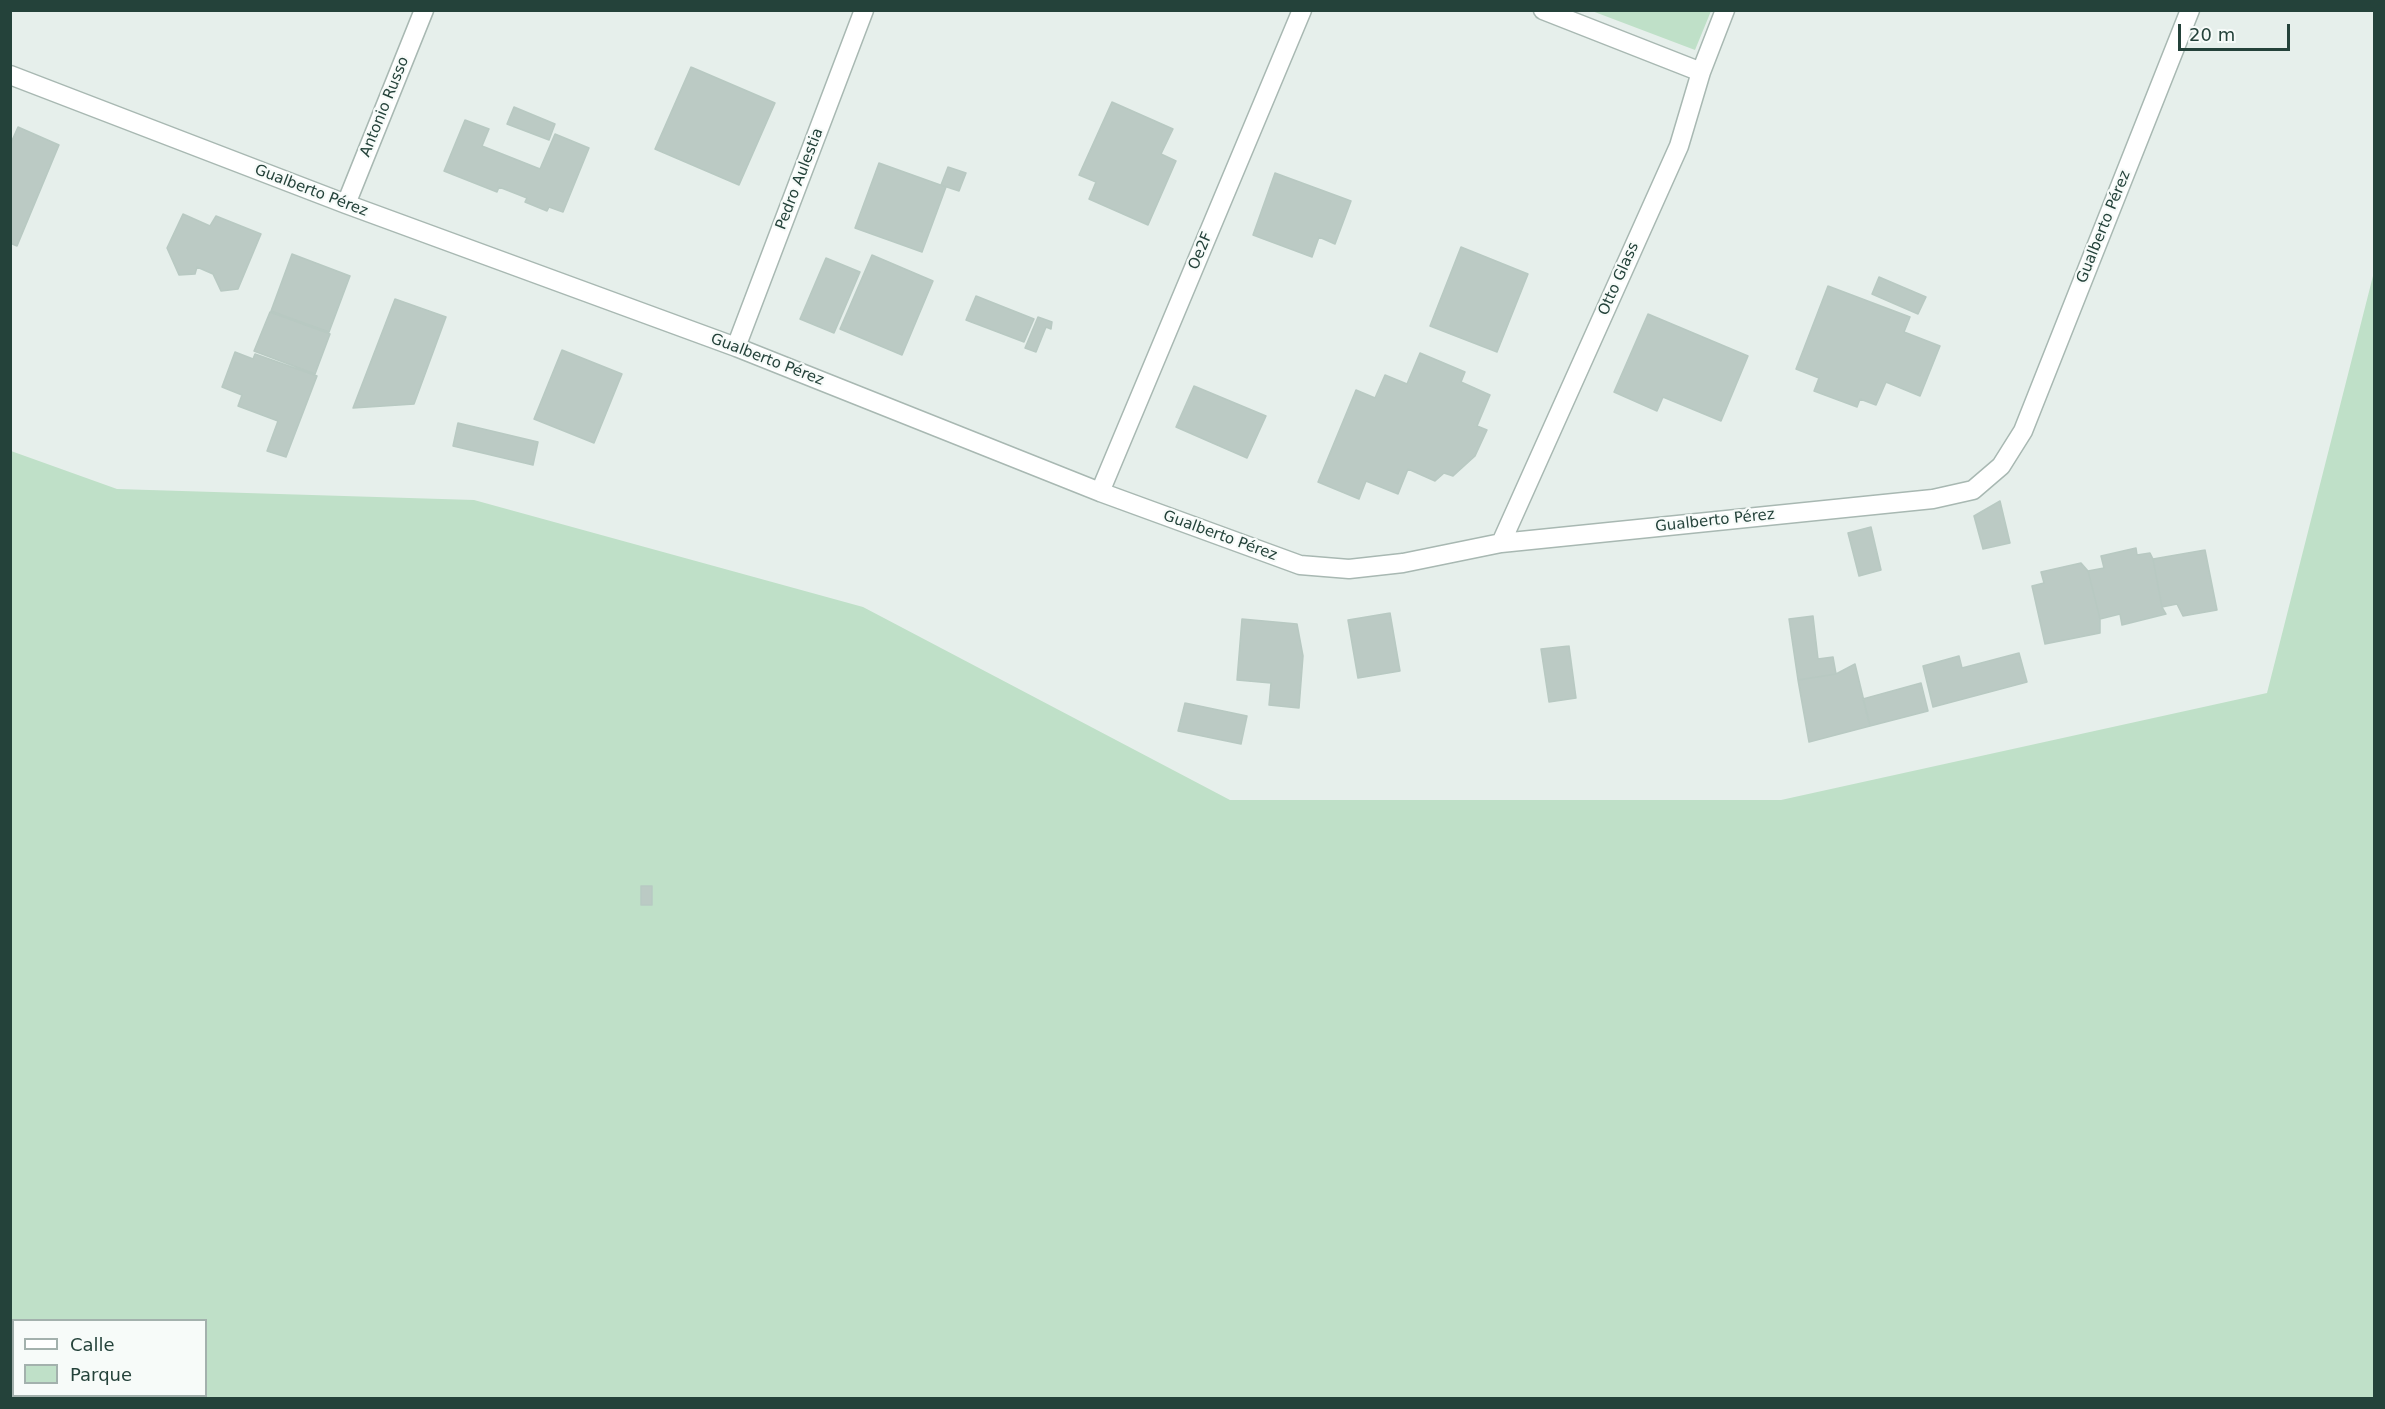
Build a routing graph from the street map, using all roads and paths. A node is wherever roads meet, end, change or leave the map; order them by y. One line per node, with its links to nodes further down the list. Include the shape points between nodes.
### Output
1 (424, 10): 9 (street, Antonio Russo)
2 (864, 10): 10 (street, Pedro Aulestia)
3 (1302, 10): 11 (street, Oe2F)
4 (1543, 10): 7 (street)
5 (1725, 10): 7 (street, Otto Glass)
6 (2190, 10): 12 (street, Gualberto Pérez, via 2023,431 2001,466 1973,490 1934,499)
7 (1701, 72): 12 (street, Otto Glass, via 1678,146)
8 (10, 75): 9 (street, Gualberto Pérez)
9 (346, 204): 10 (street, Gualberto Pérez)
10 (736, 348): 11 (street, Gualberto Pérez)
11 (1100, 492): 12 (street, Gualberto Pérez, via 1300,565 1349,569 1403,563)
12 (1501, 543)

